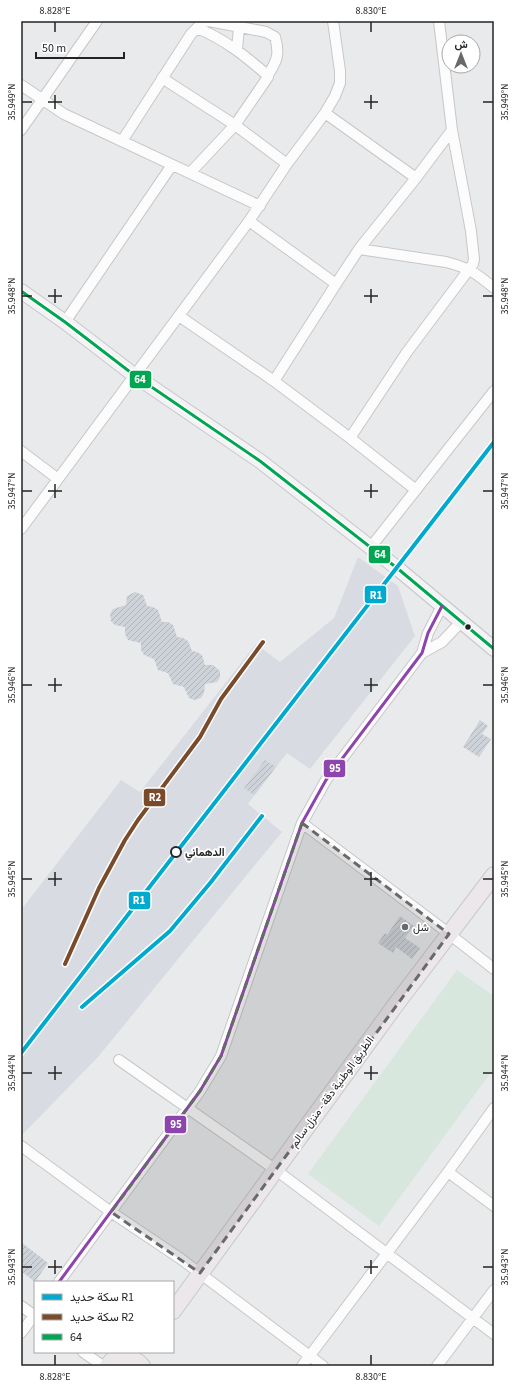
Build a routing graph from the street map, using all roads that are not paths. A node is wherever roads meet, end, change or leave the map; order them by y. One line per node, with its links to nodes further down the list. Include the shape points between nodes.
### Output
1 (97, 21): 10 (street)
2 (333, 21): 11 (street, via 340,83)
3 (439, 21): 14 (street)
4 (239, 27): 5 (street, via 209,21 201,23); 6 (street); 7 (street, via 275,36 276,62)
5 (197, 28): 6 (street); 8 (street)
6 (237, 50): 7 (street)
7 (268, 75): 12 (street)
8 (162, 78): 12 (street); 15 (street)
9 (21, 85): 10 (street)
10 (42, 99): 13 (street); 15 (street, via 64,114)
11 (325, 113): 16 (street); 19 (street)
12 (235, 125): 16 (street); 18 (street)
13 (21, 130)
14 (452, 130): 19 (street); 23 (street, via 473,252 473,264)
15 (122, 141): 17 (street)
16 (287, 164): 20 (street)
17 (172, 165): 18 (street); 28 (street)
18 (190, 173): 20 (street)
19 (416, 178): 22 (street)
20 (260, 206): 21 (street)
21 (249, 221): 24 (street); 27 (street)
22 (359, 249): 23 (street, via 446,262); 24 (street)
23 (470, 269): 25 (street); 32 (street, via 407,352)
24 (336, 284): 30 (street)
25 (494, 288)
26 (21, 291): 28 (main road)
27 (179, 316): 29 (street); 30 (street)
28 (65, 322): 29 (main road)
29 (134, 375): 34 (street); 37 (main road, via 260,461)
30 (274, 381): 32 (street)
31 (494, 391): 35 (street)
32 (350, 438): 35 (street)
33 (21, 451): 34 (street)
34 (58, 479): 36 (street)
35 (416, 490): 37 (street)
36 (21, 529)
37 (370, 548): 38 (main road)
38 (442, 606): 39 (main road); 41 (street, via 428,633)
39 (461, 622): 40 (main road); 41 (street, via 442,642)
40 (494, 648)
41 (422, 653): 42 (street, via 326,780)
42 (302, 823): 44 (street); 47 (street, via 221,1056)
43 (494, 875): 44 (main road, الطريق الوطنية دقة - منزل سالم)
44 (449, 934): 45 (street); 50 (main road, الطريق الوطنية دقة - منزل سالم)
45 (494, 969)
46 (119, 1060): 47 (street)
47 (187, 1108): 50 (street); 53 (street)
48 (494, 1108): 51 (street)
49 (21, 1146): 53 (street)
50 (276, 1170): 54 (street); 55 (main road, الطريق الوطنية دقة - منزل سالم)
51 (448, 1172): 52 (street); 54 (street)
52 (494, 1206)
53 (111, 1212): 55 (street); 56 (street)
54 (386, 1253): 62 (street); 66 (street)
55 (200, 1273): 59 (main road, الطريق الوطنية دقة - منزل سالم); 66 (street)
56 (60, 1281)
57 (494, 1290): 62 (street)
58 (21, 1306): 60 (street)
59 (174, 1310)
60 (34, 1314)
61 (34, 1316): 63 (street)
62 (473, 1319): 64 (street); 72 (street)
63 (21, 1333)
64 (494, 1334)
65 (85, 1353): 68 (street)
66 (309, 1357): 70 (street); 71 (street)
67 (141, 1360): 69 (main road, via 120,1357)
68 (103, 1366)
69 (108, 1366)
70 (302, 1366)
71 (323, 1366)
72 (437, 1366)

